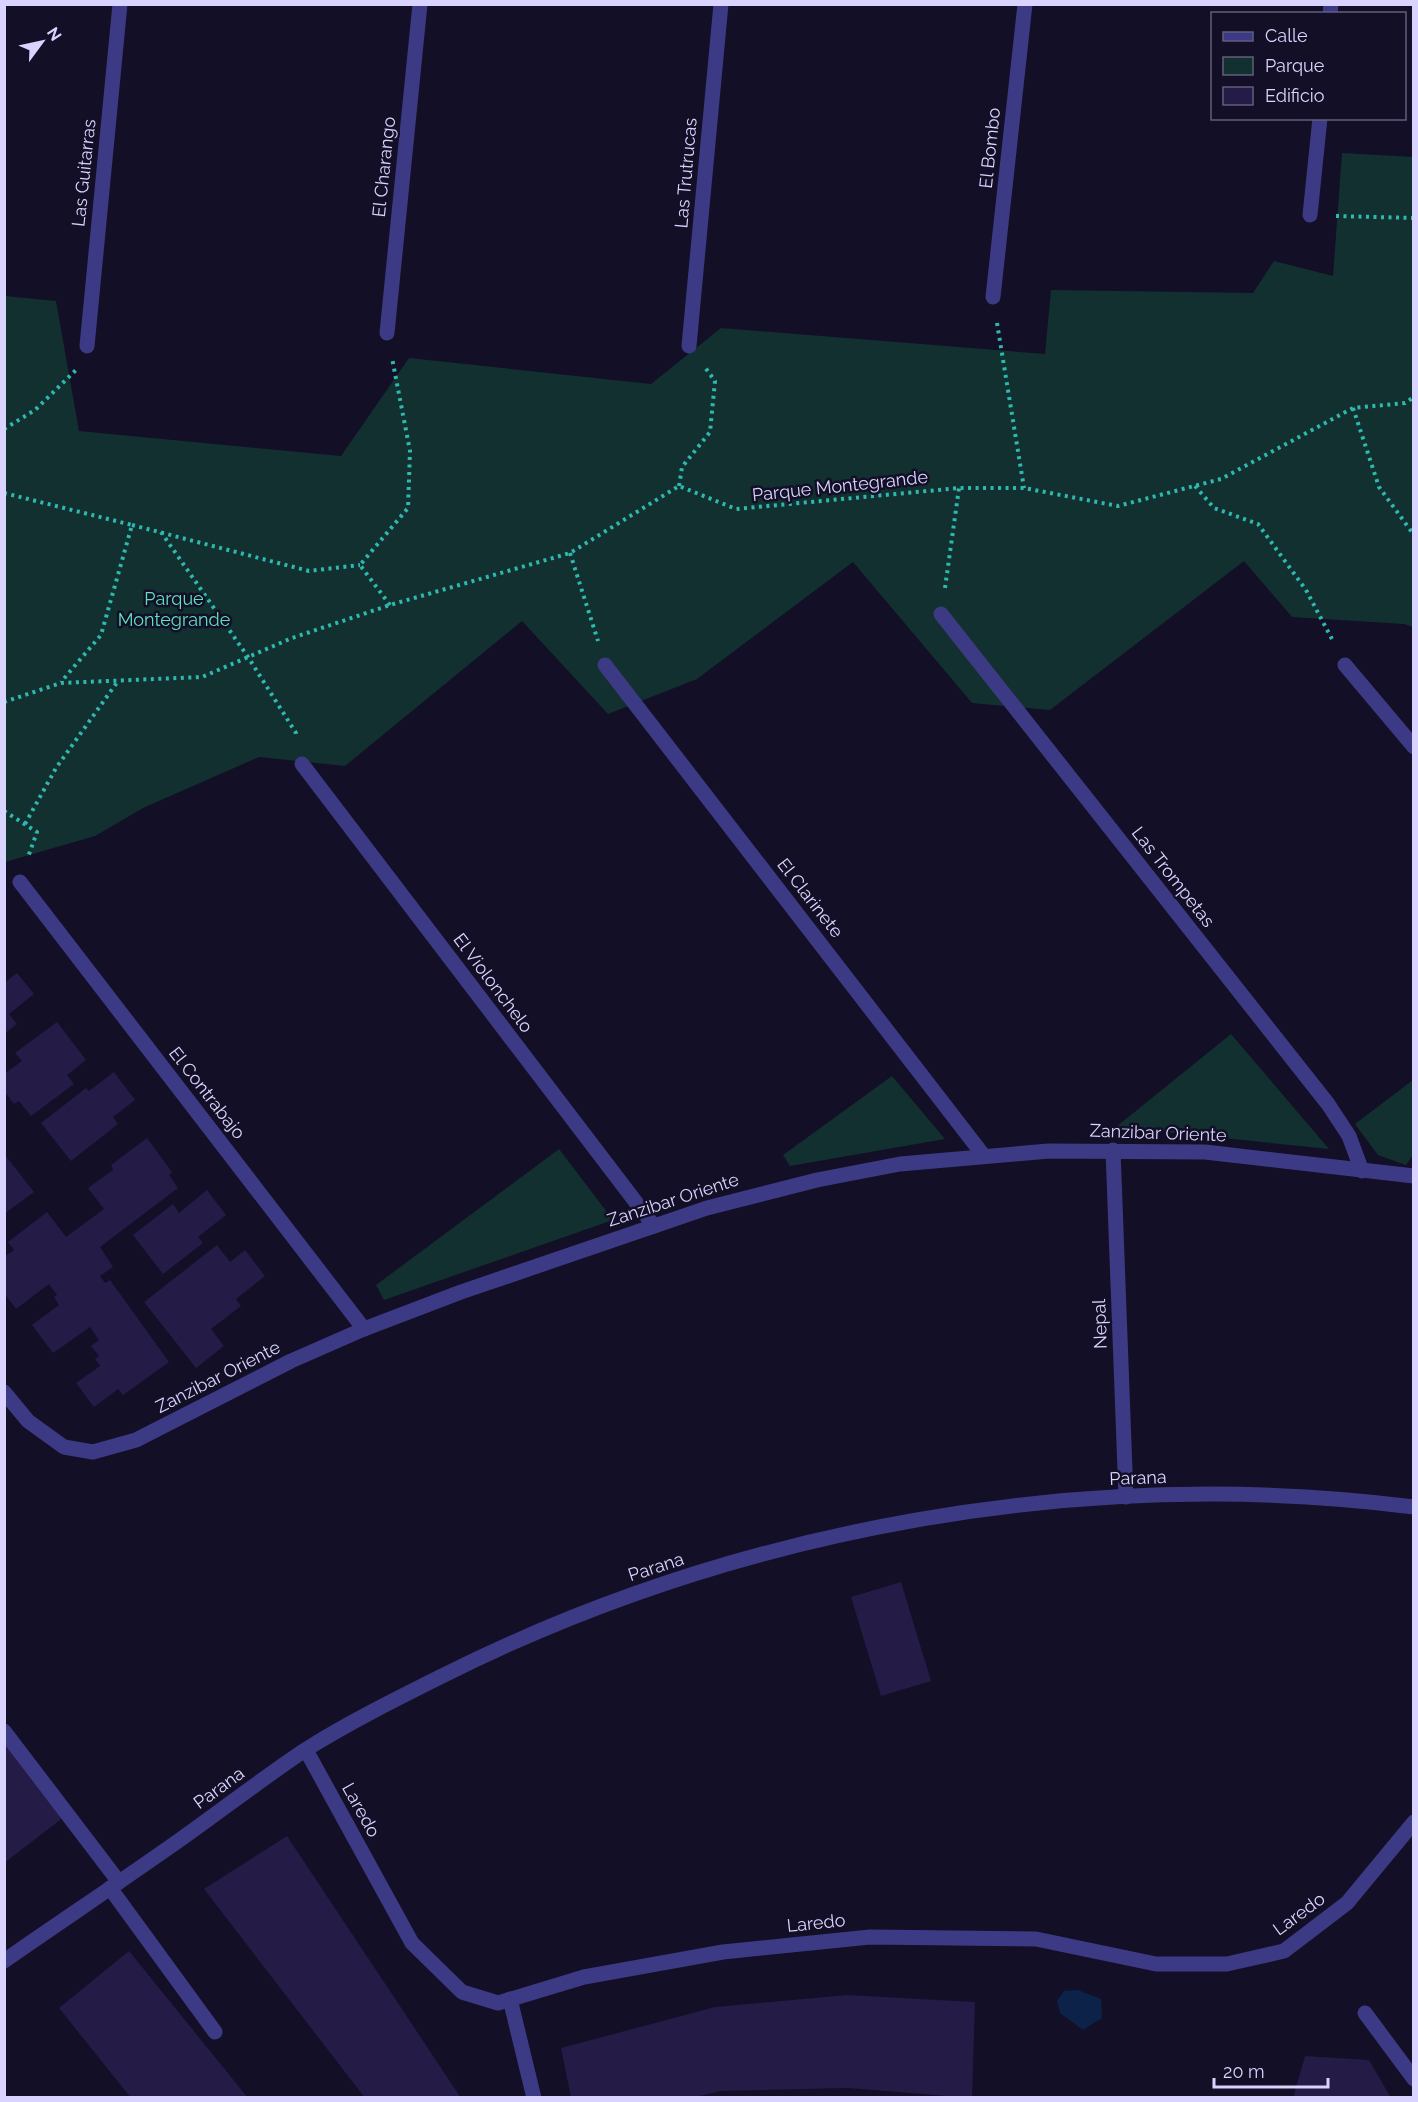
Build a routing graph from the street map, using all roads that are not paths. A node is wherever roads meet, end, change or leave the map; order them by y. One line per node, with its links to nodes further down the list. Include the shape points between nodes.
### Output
1 (120, 4): 9 (street, Las Guitarras)
2 (420, 4): 8 (street, El Charango)
3 (721, 4): 10 (street, Las Trutrucas)
4 (1025, 4): 7 (street, El Bombo)
5 (1320, 120): 6 (street)
6 (1310, 215)
7 (993, 297)
8 (387, 333)
9 (87, 345)
10 (689, 345)
11 (941, 614): 19 (street, Las Trompetas, via 1328,1104 1349,1136)
12 (605, 665): 18 (street, El Clarinete)
13 (1345, 665): 14 (street)
14 (1413, 747)
15 (302, 764): 21 (street, El Violonchelo)
16 (20, 882): 22 (street, El Contrabajo)
17 (1113, 1150): 18 (street, Zanzibar Oriente); 19 (street, Zanzibar Oriente, via 1205,1152); 24 (street, Nepal)
18 (984, 1156): 21 (street, Zanzibar Oriente, via 900,1164 817,1179)
19 (1362, 1171): 20 (street, Zanzibar Oriente)
20 (1413, 1176)
21 (654, 1226): 22 (street, Zanzibar Oriente)
22 (364, 1329): 23 (street, Zanzibar Oriente, via 291,1361 136,1440 93,1452 64,1447 28,1421)
23 (4, 1392)
24 (1126, 1497): 25 (street, Parana, via 1288,1497); 27 (street, Parana, via 934,1517 746,1558 564,1620 389,1702)
25 (1413, 1508)
26 (4, 1731): 29 (street)
27 (306, 1750): 29 (street, Parana); 31 (street, Laredo, via 412,1943 462,1992 498,2003)
28 (1413, 1822): 31 (street, Laredo, via 1347,1904 1284,1951 1227,1964 1156,1964 1036,1939 870,1937 723,1952 584,1977)
29 (114, 1885): 30 (street, Parana); 33 (street)
30 (4, 1961)
31 (510, 1999): 35 (street)
32 (1365, 2013): 34 (street)
33 (215, 2032)
34 (1413, 2079)
35 (534, 2097)

